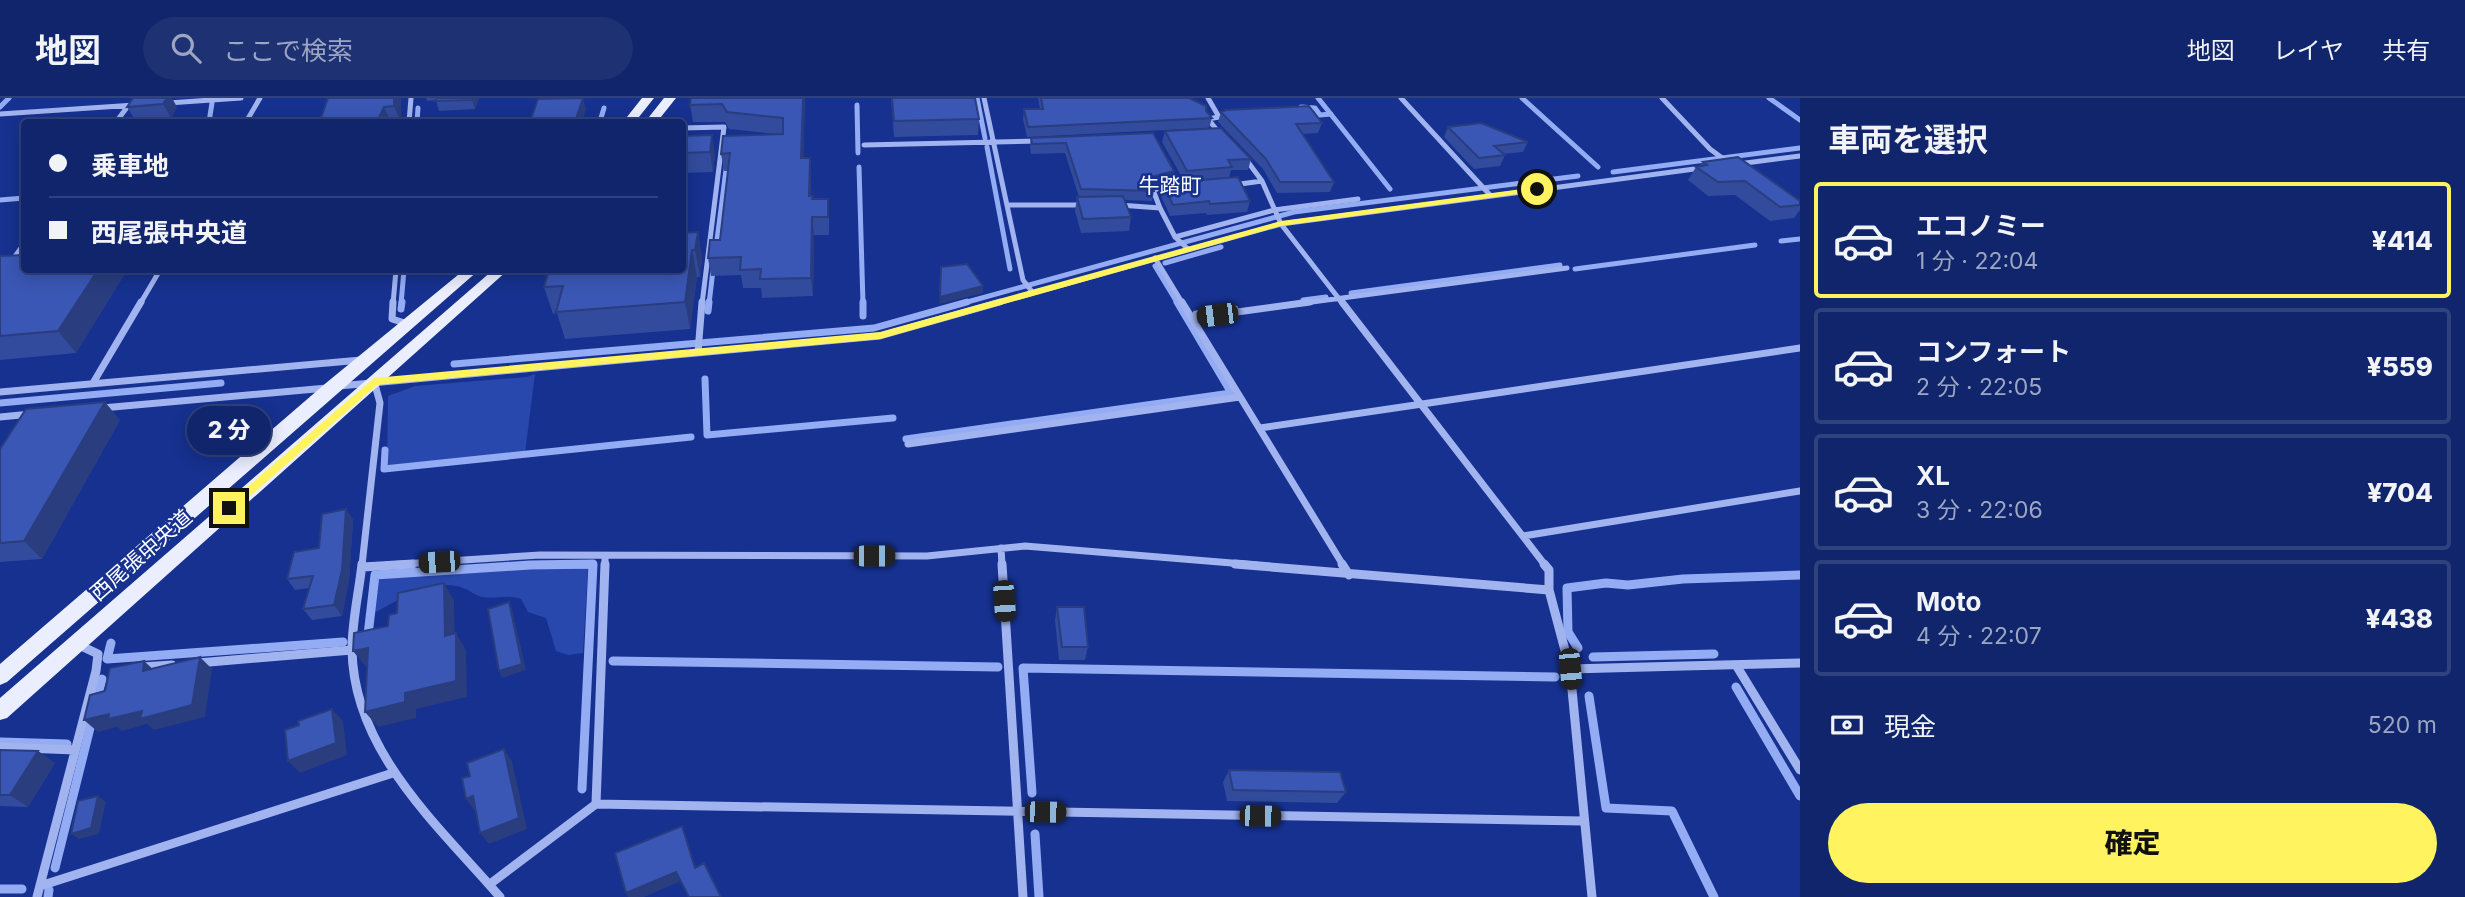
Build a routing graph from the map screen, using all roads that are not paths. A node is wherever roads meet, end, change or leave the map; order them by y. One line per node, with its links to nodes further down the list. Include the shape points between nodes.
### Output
1 (133, 98): 13 (street)
2 (241, 98): 11 (street)
3 (260, 98): 16 (street)
4 (411, 98): 17 (street)
5 (648, 98): 18 (main road)
6 (670, 98): 19 (main road)
7 (984, 98): 25 (street)
8 (1208, 98): 21 (street, via 1220,117 1208,119)
9 (1401, 98): 36 (street)
10 (1662, 98): 29 (street)
11 (166, 103)
12 (141, 105): 13 (street)
13 (127, 106): 14 (street); 15 (street)
14 (0, 114)
15 (118, 119)
16 (248, 119)
17 (409, 119)
18 (631, 119)
19 (653, 119)
20 (686, 128): 59 (street, via 724,127)
21 (1219, 133): 22 (street); 23 (street)
22 (1206, 134)
23 (1227, 140)
24 (1044, 141): 25 (street)
25 (993, 142): 26 (street); 39 (street)
26 (864, 145)
27 (1243, 155): 33 (street)
28 (1800, 156): 29 (street)
29 (1729, 163): 30 (street); 32 (street)
30 (1717, 166)
31 (1704, 168): 36 (street)
32 (1741, 172)
33 (1262, 181): 35 (street); 42 (street)
34 (1180, 185): 41 (street, via 1153,190)
35 (1230, 185)
36 (1487, 193): 43 (street)
37 (1358, 199): 42 (street)
38 (1107, 204): 41 (street)
39 (1007, 205): 40 (street); 54 (street, via 1023,279)
40 (1088, 205)
41 (1160, 208): 44 (street)
42 (1274, 211): 43 (street); 44 (street)
43 (1280, 222): 46 (street); 55 (street)
44 (1176, 237): 46 (street)
45 (21, 248): 53 (street)
46 (1187, 248): 47 (street)
47 (1155, 258): 54 (street); 56 (street)
48 (1567, 268): 55 (street)
49 (158, 273): 62 (street)
50 (396, 273): 57 (street, via 392,319)
51 (468, 273): 57 (main road, 西尾張中央道)
52 (499, 273): 61 (main road, 西尾張中央道)
53 (0, 277)
54 (1031, 291): 59 (street, via 880,336)
55 (1339, 299): 56 (street); 66 (street)
56 (1193, 318): 65 (street)
57 (408, 324): 60 (main road, 西尾張中央道)
58 (1800, 348): 66 (street)
59 (698, 350): 61 (street)
60 (365, 360): 62 (street); 63 (main road, 西尾張中央道)
61 (374, 381): 63 (street); 76 (street, via 380,403); 79 (main road, 西尾張中央道)
62 (93, 383): 64 (street)
63 (332, 387): 67 (street); 89 (main road, 西尾張中央道)
64 (0, 392)
65 (1240, 397): 70 (street); 71 (street)
66 (1422, 404): 70 (street); 73 (street)
67 (97, 408)
68 (41, 413): 69 (street)
69 (0, 417)
70 (1260, 428): 77 (street)
71 (908, 444)
72 (1800, 491): 73 (street)
73 (1523, 536): 78 (street, via 1549,570)
74 (1001, 548): 75 (street, via 928,556); 77 (street, via 1025,546); 96 (street)
75 (605, 556): 76 (street, via 540,555); 95 (street)
76 (363, 568): 80 (street)
77 (1349, 575): 78 (street)
78 (1549, 590): 86 (street)
79 (75, 643): 88 (street, via 98,654); 90 (main road, 西尾張中央道)
80 (352, 650): 81 (street); 94 (street, via 363,717)
81 (190, 663)
82 (1800, 663): 84 (street)
83 (177, 664): 85 (street)
84 (1736, 665): 86 (street); 93 (street)
85 (137, 668)
86 (1570, 669): 97 (street)
87 (110, 670): 88 (street)
88 (96, 671): 92 (street)
89 (0, 677)
90 (0, 711)
91 (0, 747): 92 (street)
92 (75, 750): 99 (street)
93 (1800, 770)
94 (393, 773): 98 (street); 99 (street)
95 (596, 804): 96 (street); 98 (street)
96 (1018, 812): 97 (street); 102 (street)
97 (1583, 821): 103 (street)
98 (490, 884): 101 (street)
99 (40, 886): 100 (street)
100 (37, 897)
101 (500, 897)
102 (1023, 897)
103 (1591, 897)

